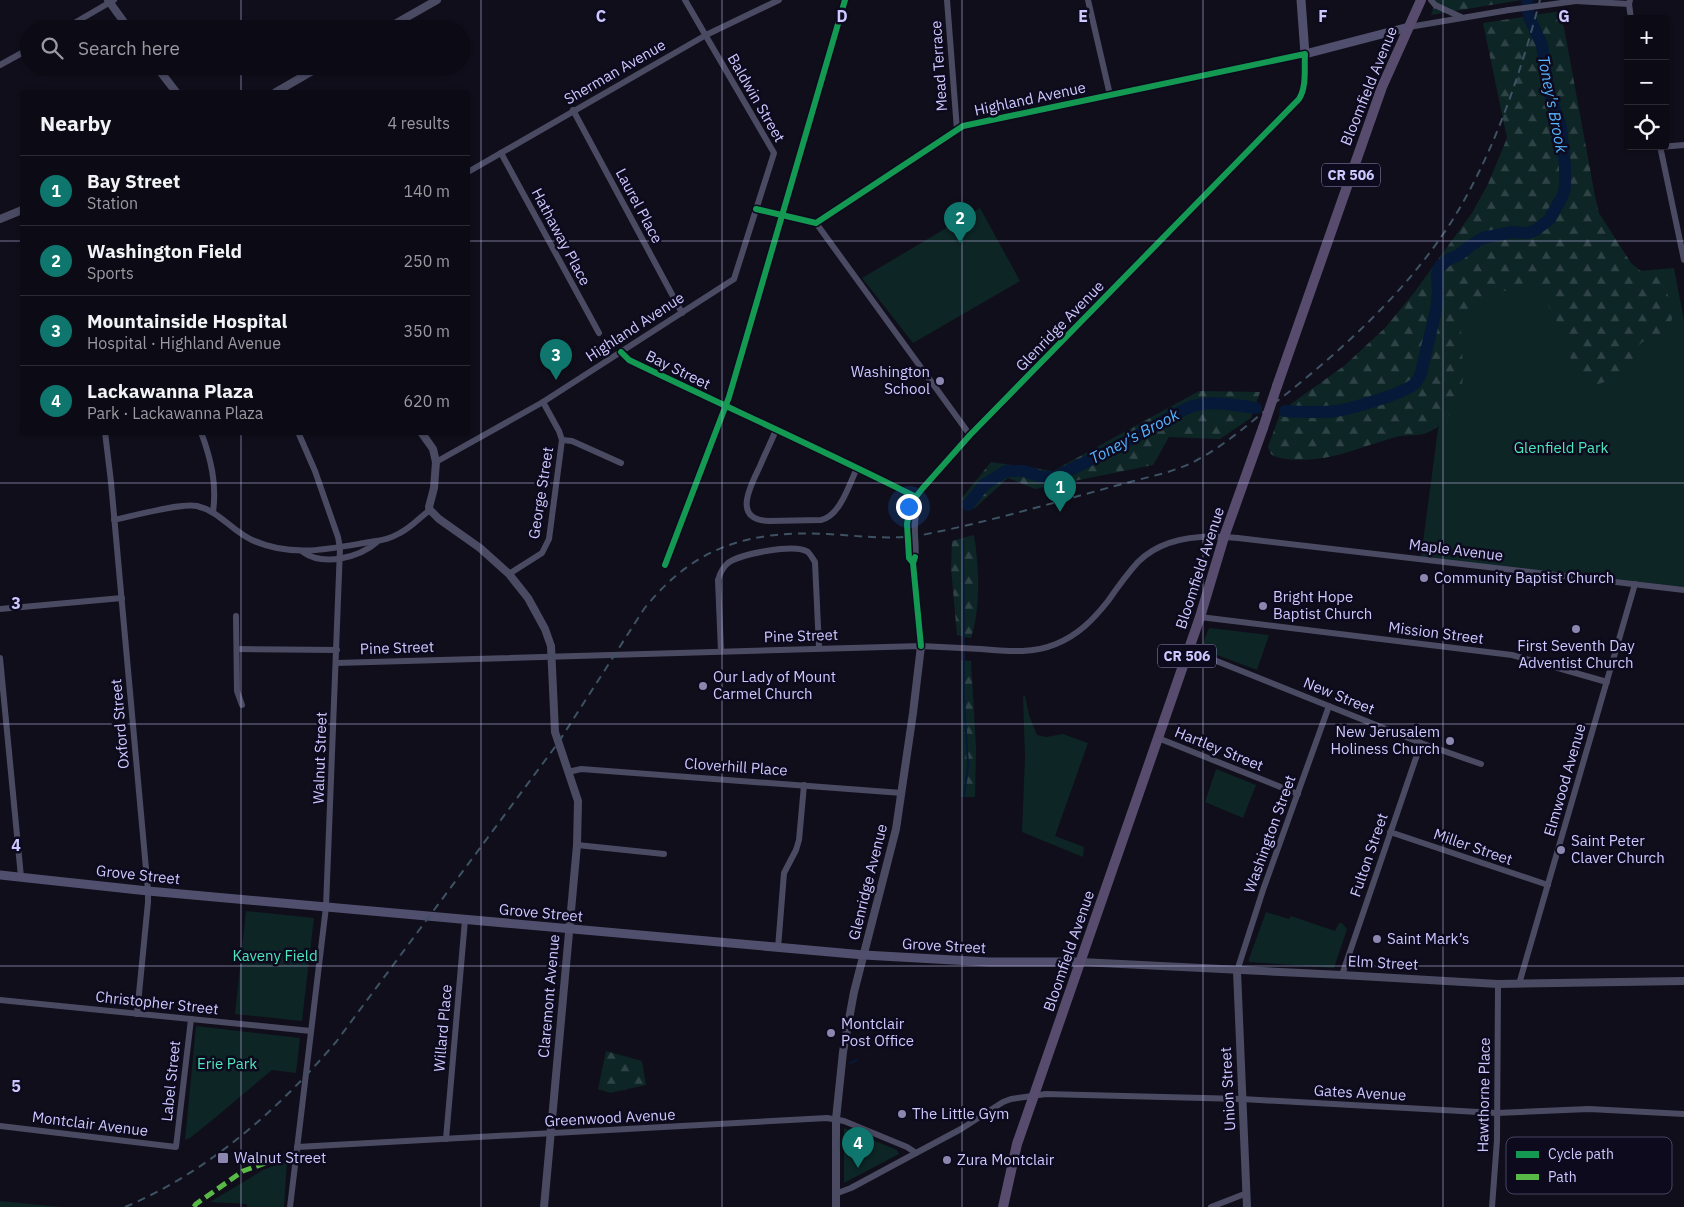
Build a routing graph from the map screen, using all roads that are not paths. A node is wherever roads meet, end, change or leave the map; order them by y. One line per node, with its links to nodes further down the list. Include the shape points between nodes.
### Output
1 (437, 0): 15 (street)
2 (685, 0): 17 (street, Baldwin Street)
3 (779, 0): 17 (street, Sherman Avenue)
4 (947, 0): 27 (street, Mead Terrace)
5 (1088, 0): 25 (street)
6 (1301, 0): 19 (main road)
7 (1421, 0): 16 (main road, Bloomfield Avenue)
8 (1431, 0): 12 (street, via 1434,6)
9 (111, 1): 13 (street); 14 (street)
10 (1629, 2): 11 (street); 12 (street, bridge, via 1576,1)
11 (1631, 15)
12 (1462, 18): 16 (street)
13 (79, 20)
14 (123, 20)
15 (402, 20)
16 (1409, 27): 19 (main road, Highland Avenue); 57 (main road, Bloomfield Avenue / CR 506, bridge, via 1382,87)
17 (706, 35): 26 (street, Sherman Avenue); 33 (street, Baldwin Street, via 774,153)
18 (20, 54): 20 (street)
19 (1305, 54): 25 (street, Highland Avenue); 48 (street, Glenridge Avenue, via 1303,92 1298,99)
20 (0, 65)
21 (163, 75): 23 (street)
22 (305, 75): 24 (street)
23 (174, 90)
24 (279, 90)
25 (1110, 95): 27 (street, Highland Avenue, via 962,126)
26 (573, 110): 31 (street, Sherman Avenue); 39 (street, Laurel Place)
27 (957, 130): 36 (street, Highland Avenue)
28 (1684, 145): 29 (street)
29 (1669, 146)
30 (1661, 150): 37 (street)
31 (502, 153): 32 (street, Sherman Avenue); 40 (street, Hathaway Place)
32 (470, 171)
33 (756, 209): 36 (street); 38 (street, Baldwin Street, via 734,279)
34 (20, 211): 35 (street)
35 (0, 219)
36 (816, 223): 48 (street)
37 (1684, 260)
38 (716, 290): 39 (street, Highland Avenue)
39 (682, 313): 41 (street, Highland Avenue)
40 (599, 333)
41 (621, 352): 42 (street, Highland Avenue); 43 (street, Bay Street, via 629,360)
42 (543, 402): 49 (street, George Street); 50 (street, Highland Avenue)
43 (776, 430): 52 (street, Bay Street); 52 (street, via 746,502 750,514 761,520 828,518 836,510)
44 (105, 435): 56 (street, Oxford Street)
45 (202, 435): 55 (street, via 214,478)
46 (299, 435): 59 (street, Walnut Street, via 315,471)
47 (424, 435): 50 (street, via 433,449)
48 (970, 435): 53 (street, Glenridge Avenue)
49 (562, 440): 51 (street, via 572,441); 62 (street, George Street, via 548,544 542,553)
50 (436, 462): 54 (street)
51 (621, 463)
52 (857, 468): 53 (street, Bay Street)
53 (916, 497): 69 (street, Glenridge Avenue, via 913,563)
54 (430, 510): 58 (street, via 400,533); 62 (street, Claremont Avenue)
55 (213, 512): 56 (street, via 191,506); 60 (street, via 251,540)
56 (114, 520): 65 (street, Oxford Street)
57 (1224, 536): 63 (street, Maple Avenue); 68 (main road, Bloomfield Avenue / CR 506); 69 (street, Pine Street, via 1184,539 1150,553 1134,566 1090,622 1057,644 1032,651)
58 (378, 542): 59 (street); 61 (street, via 370,549)
59 (340, 548): 60 (street); 61 (street, Walnut Street)
60 (303, 552): 61 (street, via 309,556)
61 (340, 558): 72 (street, Walnut Street)
62 (509, 574): 75 (street, Claremont Avenue, via 538,615 549,640)
63 (1635, 584): 64 (street, Maple Avenue); 78 (street, Elmwood Avenue)
64 (1684, 590)
65 (122, 598): 66 (street); 94 (street, Oxford Street)
66 (0, 608)
67 (236, 616): 71 (street)
68 (1200, 617): 73 (main road, Bloomfield Avenue / CR 506); 78 (street, Mission Street, via 1512,655)
69 (921, 646): 70 (street, Pine Street); 86 (street, Glenridge Avenue)
70 (819, 648): 74 (street, Pine Street); 74 (street, via 815,562 807,552 794,548 753,554 728,563 721,570 718,580)
71 (236, 650): 72 (street); 79 (street, via 237,691)
72 (337, 650): 77 (street, Walnut Street)
73 (1188, 650): 80 (street, New Street); 81 (main road, Bloomfield Avenue / CR 506)
74 (721, 651): 75 (street, Pine Street)
75 (552, 657): 77 (street, Pine Street); 84 (street, Claremont Avenue, via 555,732)
76 (0, 658): 92 (street)
77 (336, 663): 95 (street, Walnut Street)
78 (1607, 682): 93 (street, Elmwood Avenue)
79 (242, 705)
80 (1329, 706): 82 (street, New Street); 87 (street, Washington Street)
81 (1158, 738): 87 (street, Hartley Street); 100 (main road, Bloomfield Avenue / CR 506)
82 (1421, 743): 83 (street, New Street); 88 (street, Fulton Street)
83 (1481, 764)
84 (568, 772): 85 (street, Cloverhill Place, via 581,769); 89 (street, Claremont Avenue, via 578,801)
85 (804, 785): 86 (street, Cloverhill Place); 98 (street, via 799,840 784,873)
86 (902, 793): 99 (street, Glenridge Avenue, via 892,850)
87 (1298, 794): 101 (street, Washington Street)
88 (1390, 832): 93 (street, Miller Street); 102 (street, Fulton Street)
89 (577, 845): 90 (street); 97 (street, Claremont Avenue)
90 (664, 854)
91 (0, 875): 92 (main road, Grove Street)
92 (20, 877): 94 (main road, Grove Street)
93 (1548, 885): 105 (street, Elmwood Avenue)
94 (148, 890): 95 (main road, Grove Street); 107 (street, Oxford Street)
95 (326, 907): 96 (main road, Grove Street); 109 (street, Walnut Street)
96 (465, 920): 97 (main road, Grove Street); 117 (street, Willard Place)
97 (569, 930): 98 (main road, Grove Street); 116 (street, Claremont Avenue)
98 (778, 948): 99 (main road, Grove Street)
99 (864, 956): 100 (main road, Grove Street, via 989,962); 114 (street, Glenridge Avenue, via 843,1052)
100 (1081, 962): 101 (street, Elm Street); 110 (main road, Bloomfield Avenue / CR 506)
101 (1236, 971): 102 (street, Elm Street); 111 (street, Union Street)
102 (1342, 975): 104 (street, Elm Street)
103 (1684, 981): 105 (street, Elm Street)
104 (1498, 984): 105 (street, Elm Street); 112 (street, Hawthorne Place)
105 (1519, 984)
106 (0, 1000): 107 (street, Christopher Street)
107 (136, 1014): 108 (street, Christopher Street)
108 (191, 1019): 109 (street, Christopher Street); 118 (street, Label Street)
109 (311, 1031): 119 (street, Walnut Street)
110 (1034, 1096): 111 (street, Gates Avenue); 120 (street, Gates Avenue, via 1003,1102); 126 (main road, Bloomfield Avenue / CR 506, via 1017,1144)
111 (1242, 1099): 112 (street, Gates Avenue); 121 (street, Union Street)
112 (1498, 1113): 113 (street, Gates Avenue, via 1589,1109); 129 (street, Hawthorne Place)
113 (1684, 1114)
114 (836, 1119): 116 (street, Greenwood Avenue); 120 (street, Greenwood Avenue); 122 (street, Glenridge Avenue)
115 (0, 1126): 118 (street, Montclair Avenue)
116 (550, 1134): 117 (street, Greenwood Avenue); 124 (street, Claremont Avenue)
117 (446, 1139): 119 (street, Greenwood Avenue)
118 (176, 1147)
119 (297, 1147): 123 (street, Walnut Street)
120 (916, 1153): 122 (street, Gates Avenue)
121 (1247, 1192): 127 (street); 128 (street, Union Street)
122 (836, 1194): 125 (street, Glenridge Avenue)
123 (290, 1207)
124 (544, 1207)
125 (836, 1207)
126 (1002, 1207)
127 (1211, 1207)
128 (1248, 1207)
129 (1492, 1207)

